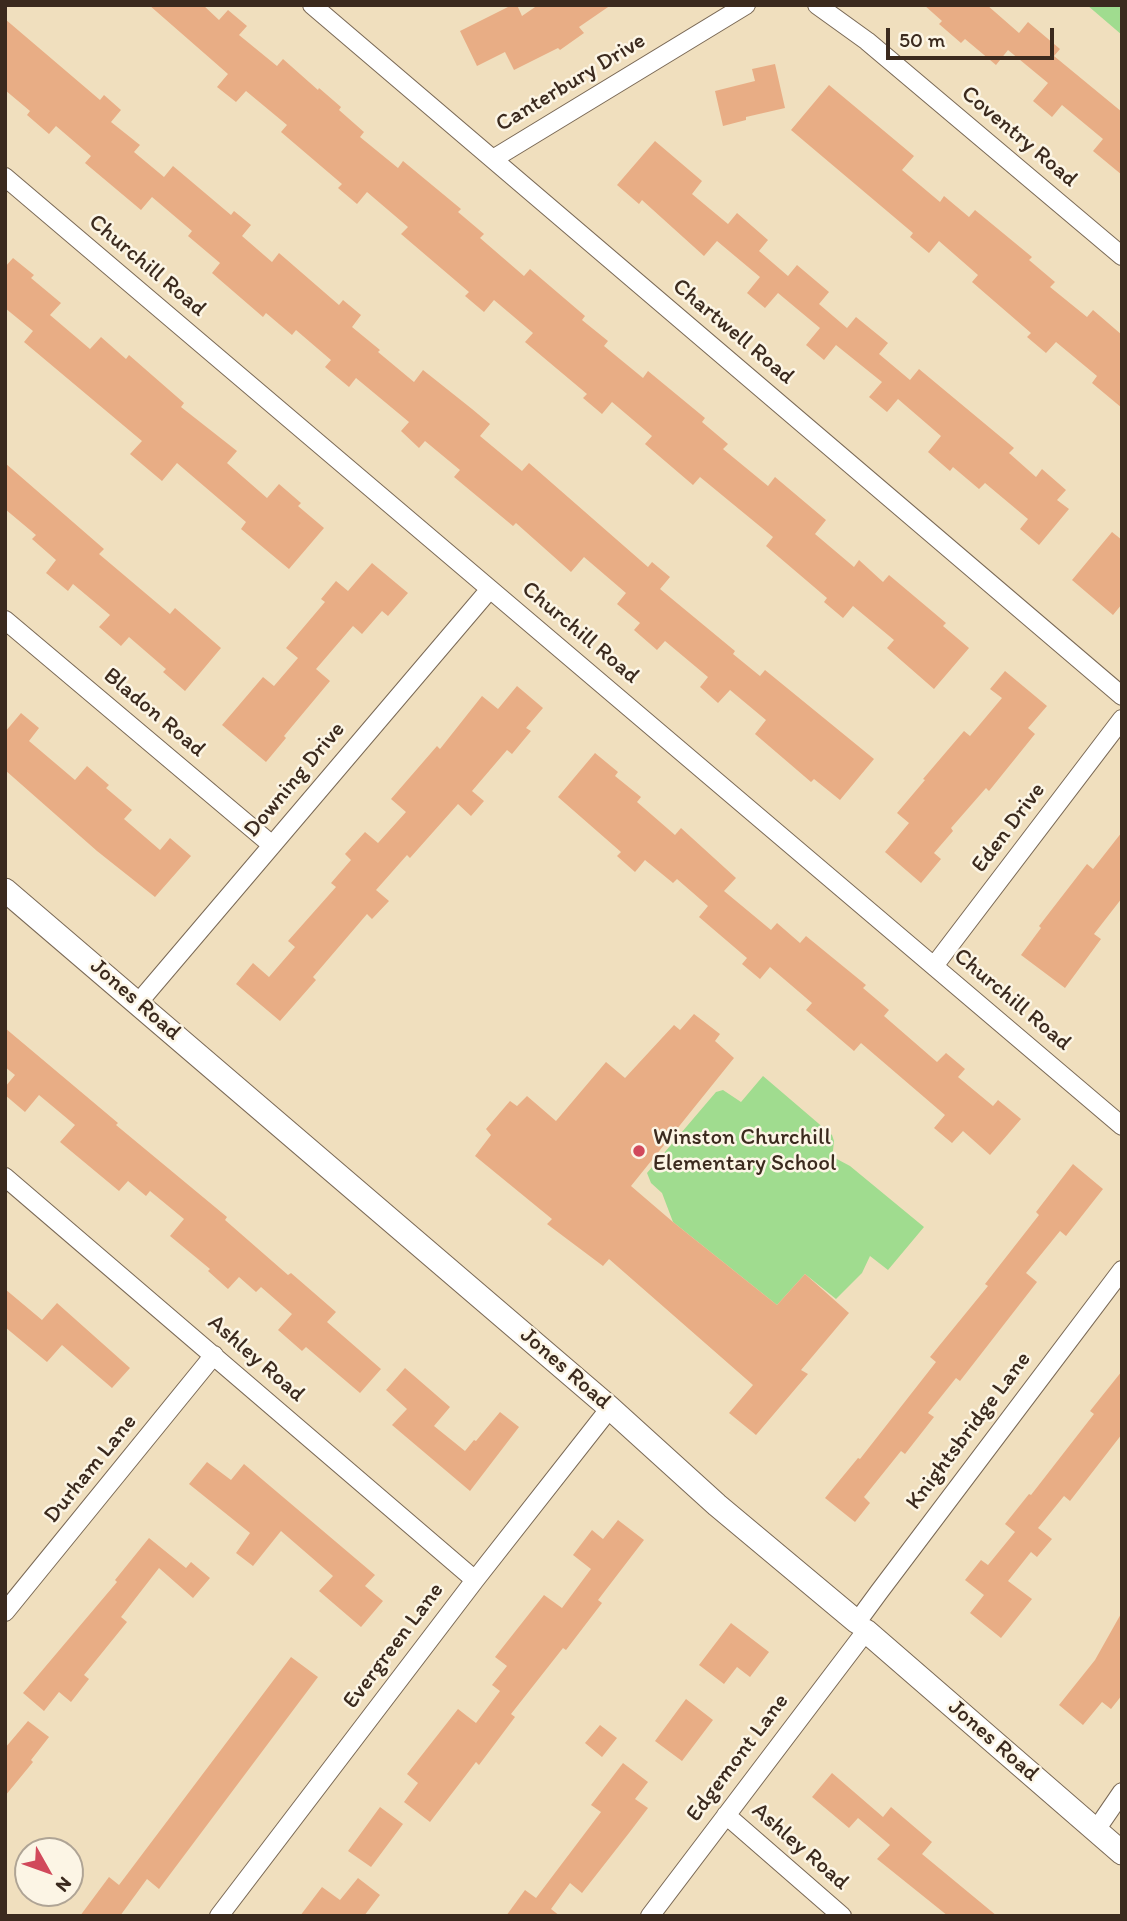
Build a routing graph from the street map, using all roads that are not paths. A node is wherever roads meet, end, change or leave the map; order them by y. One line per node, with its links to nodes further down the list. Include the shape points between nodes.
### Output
1 (312, 5): 4 (street, Chartwell Road)
2 (746, 5): 4 (street, Canterbury Drive)
3 (817, 5): 6 (street, Coventry Road, via 867,41)
4 (493, 159): 9 (street, Chartwell Road)
5 (5, 177): 7 (street, Churchill Road)
6 (1122, 256)
7 (491, 589): 11 (street, Downing Drive); 13 (street, Churchill Road)
8 (5, 620): 11 (street, Bladon Road)
9 (1122, 696)
10 (1122, 719): 13 (street, Eden Drive)
11 (272, 845): 14 (street, Downing Drive)
12 (5, 890): 14 (street, Jones Road)
13 (934, 966): 15 (street, Churchill Road)
14 (138, 1003): 19 (street, Jones Road)
15 (1122, 1126)
16 (5, 1177): 18 (street, Ashley Road)
17 (1122, 1270): 22 (street, Knightsbridge Lane)
18 (214, 1355): 20 (street, Ashley Road); 21 (street, Durham Lane)
19 (610, 1408): 20 (street, Evergreen Lane); 22 (street, Jones Road)
20 (475, 1580): 27 (street, Evergreen Lane)
21 (5, 1612)
22 (861, 1626): 24 (street, Edgemont Lane); 25 (street, Jones Road)
23 (1122, 1792): 25 (street)
24 (726, 1815): 28 (street, Edgemont Lane); 29 (street, Ashley Road)
25 (1096, 1830): 26 (street, Jones Road)
26 (1122, 1853)
27 (219, 1916)
28 (650, 1916)
29 (842, 1916)

